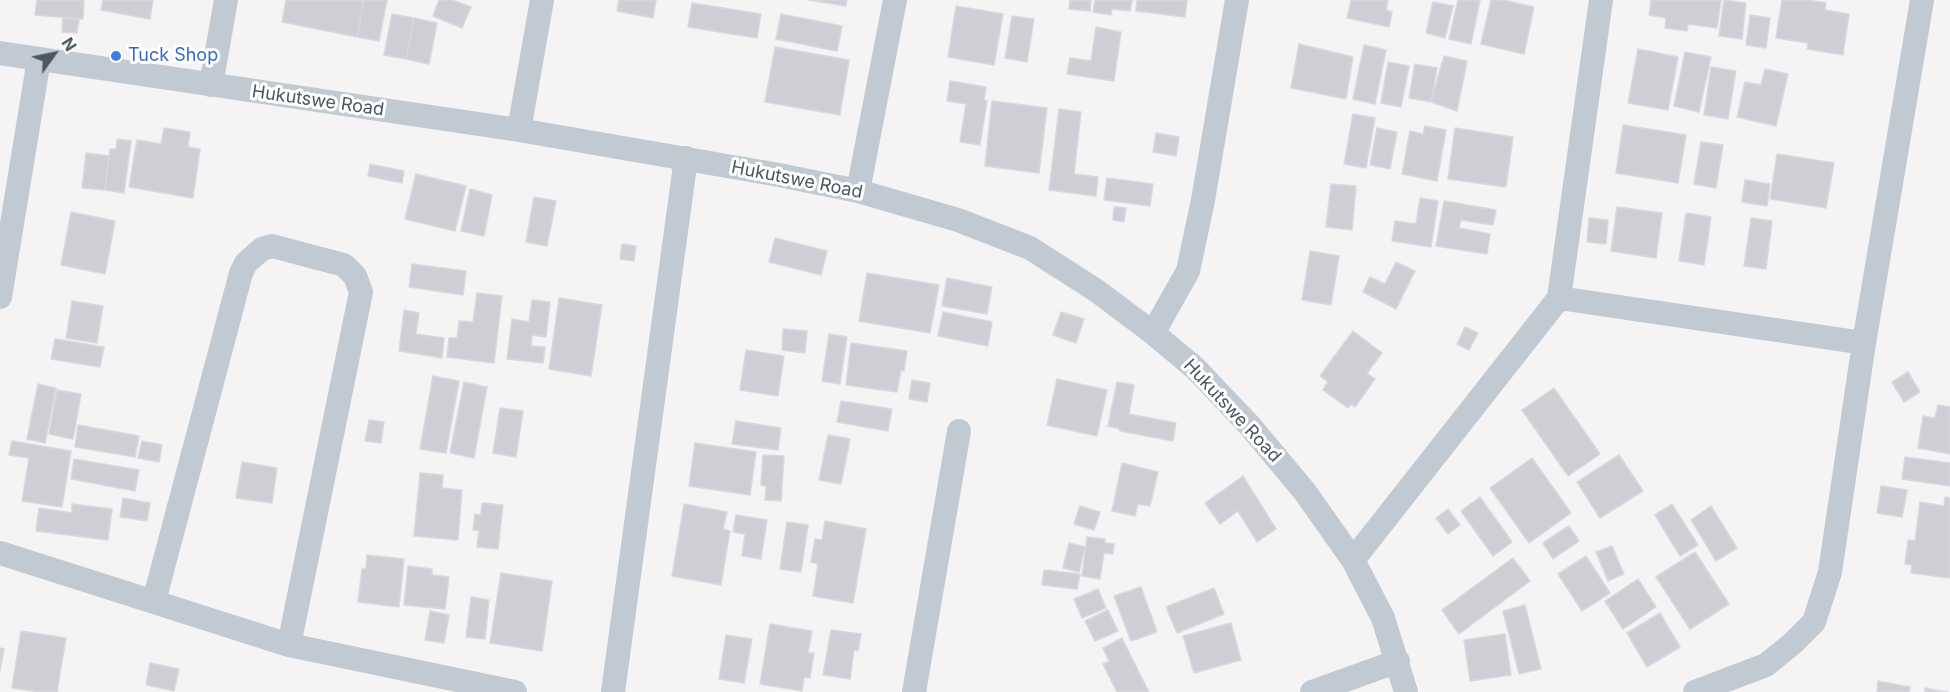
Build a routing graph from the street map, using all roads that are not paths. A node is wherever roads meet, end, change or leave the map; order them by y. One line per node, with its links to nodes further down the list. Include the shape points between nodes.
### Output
1 (226, 0): 9 (street)
2 (542, 0): 10 (street)
3 (895, 0): 12 (street)
4 (1237, 0): 15 (street, via 1188,271)
5 (1601, 0): 14 (street)
6 (1922, 0): 16 (street)
7 (0, 53): 8 (street, Hukutswe Road)
8 (39, 59): 9 (street, Hukutswe Road); 13 (street)
9 (211, 85): 10 (street, Hukutswe Road)
10 (519, 130): 11 (street, Hukutswe Road)
11 (686, 158): 12 (street, Hukutswe Road); 24 (street)
12 (858, 190): 15 (street, Hukutswe Road, via 958,220 1030,248)
13 (0, 297)
14 (1559, 298): 16 (street); 19 (street)
15 (1153, 333): 19 (street, Hukutswe Road, via 1196,368 1250,426 1305,492)
16 (1864, 344): 28 (street, via 1830,572 1814,622 1766,665)
17 (959, 431): 25 (street)
18 (0, 553): 20 (street)
19 (1353, 560): 22 (street, Hukutswe Road, via 1383,618)
20 (154, 601): 21 (street); 21 (street, via 246,264 262,249 272,246 344,265 355,276 361,292)
21 (289, 645): 23 (street)
22 (1398, 661): 26 (street); 27 (street, Hukutswe Road)
23 (515, 692)
24 (613, 692)
25 (914, 692)
26 (1312, 692)
27 (1406, 692)
28 (1695, 692)

